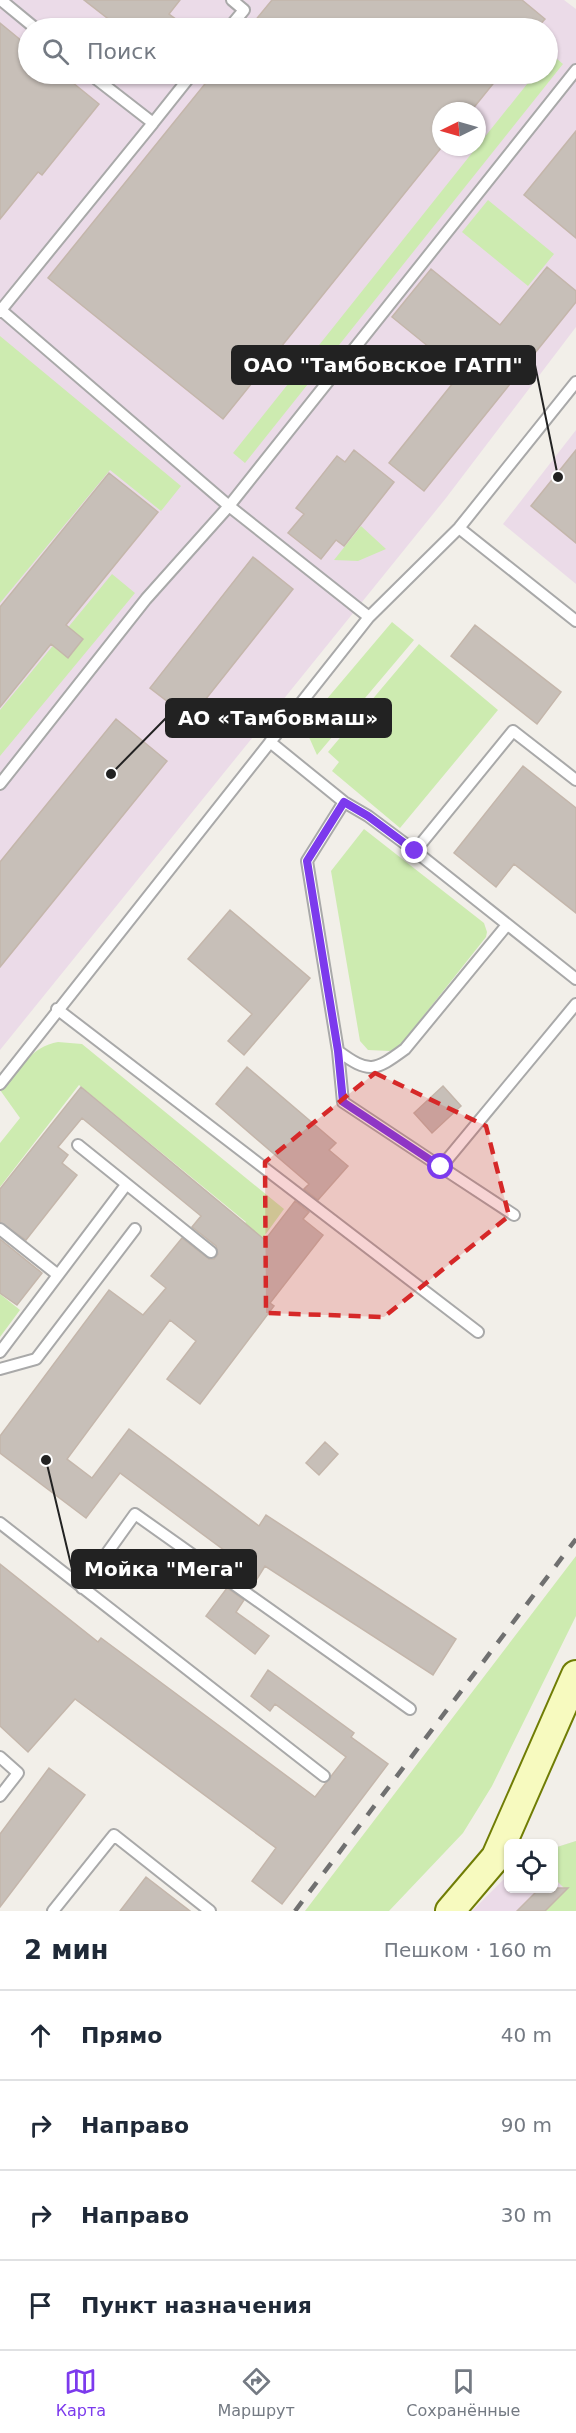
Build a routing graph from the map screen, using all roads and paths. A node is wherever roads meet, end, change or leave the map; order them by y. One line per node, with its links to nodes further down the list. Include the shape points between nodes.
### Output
1 (1, 0): 3 (lane)
2 (232, 0): 4 (lane, via 244,10)
3 (24, 18)
4 (237, 18)
5 (576, 70): 11 (lane)
6 (103, 84): 8 (lane)
7 (184, 84): 8 (lane)
8 (153, 123): 9 (lane)
9 (1, 311): 11 (lane)
10 (576, 382): 12 (lane)
11 (230, 506): 13 (lane); 17 (lane, via 146,599)
12 (459, 528): 13 (lane); 14 (lane)
13 (369, 617): 15 (lane)
14 (576, 621)
15 (270, 742): 18 (lane); 23 (lane)
16 (576, 780): 19 (lane, via 513,731)
17 (0, 784)
18 (344, 802): 19 (lane); 24 (lane, via 307,861)
19 (415, 851): 20 (lane)
20 (507, 925): 21 (lane); 24 (lane, via 405,1049 373,1067 359,1066)
21 (576, 980)
22 (576, 1004): 27 (lane)
23 (57, 1010): 25 (lane); 34 (lane)
24 (338, 1051): 27 (lane, via 343,1102)
25 (0, 1084)
26 (78, 1145): 28 (lane)
27 (441, 1167): 29 (lane)
28 (126, 1185): 32 (lane); 33 (lane)
29 (514, 1215)
30 (0, 1229): 33 (lane)
31 (135, 1229): 36 (lane, via 36,1359)
32 (211, 1252)
33 (58, 1275): 35 (lane)
34 (478, 1332)
35 (0, 1352)
36 (0, 1369)
37 (0, 1524): 38 (lane)
38 (82, 1587): 40 (lane, via 135,1514); 42 (lane)
39 (576, 1675): 46 (main road, via 496,1857)
40 (410, 1709)
41 (0, 1757): 43 (lane, via 18,1773)
42 (324, 1776)
43 (0, 1796)
44 (53, 1911): 45 (lane, via 114,1835)
45 (210, 1911)
46 (450, 1911)

